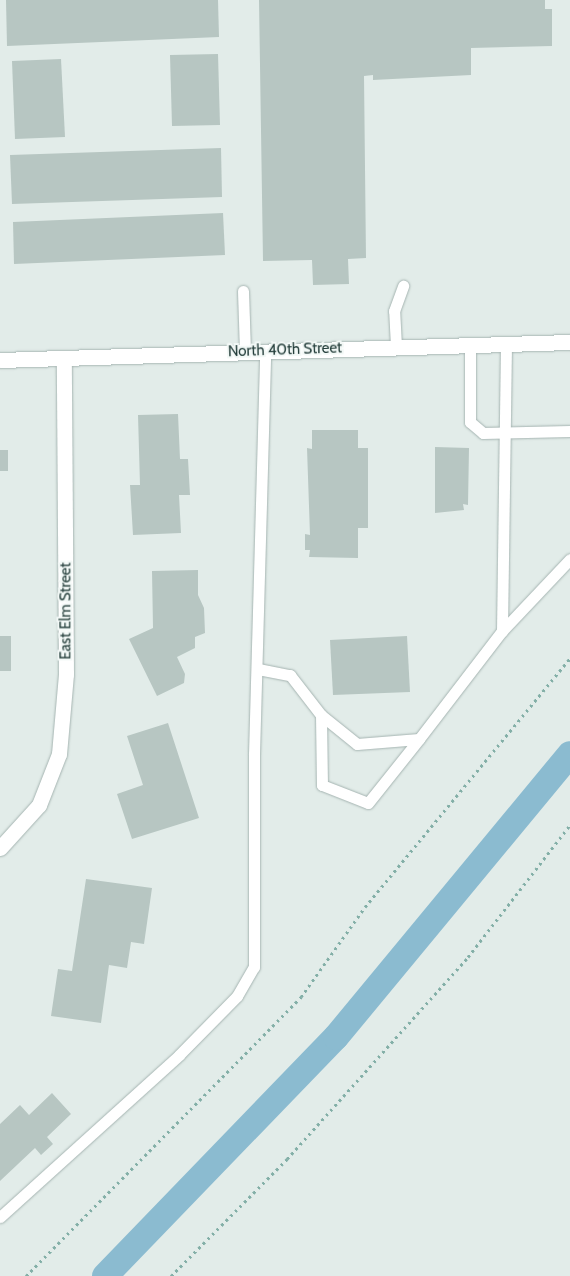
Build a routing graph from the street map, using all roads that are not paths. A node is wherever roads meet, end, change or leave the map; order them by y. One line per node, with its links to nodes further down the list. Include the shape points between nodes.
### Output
1 (402, 286): 6 (lane, via 394,311)
2 (243, 291): 8 (lane)
3 (570, 342): 4 (main road, North 40th Street)
4 (506, 344): 5 (main road, North 40th Street); 12 (lane)
5 (470, 345): 6 (main road, North 40th Street); 12 (lane, via 470,422 483,433)
6 (396, 346): 7 (main road, North 40th Street)
7 (265, 350): 8 (main road, North 40th Street); 15 (lane)
8 (245, 351): 9 (main road, North 40th Street)
9 (64, 358): 10 (main road, North 40th Street); 18 (main road, East Elm Street, via 66,674 59,754 39,806)
10 (0, 360)
11 (570, 431): 12 (lane)
12 (505, 432): 14 (lane)
13 (570, 559): 14 (lane)
14 (502, 631): 17 (lane)
15 (258, 669): 16 (lane, via 290,675); 19 (lane, via 254,764 254,967 237,996 179,1055)
16 (321, 715): 17 (lane, via 356,744); 17 (lane, via 322,784 368,803)
17 (419, 739)
18 (1, 848)
19 (0, 1217)

